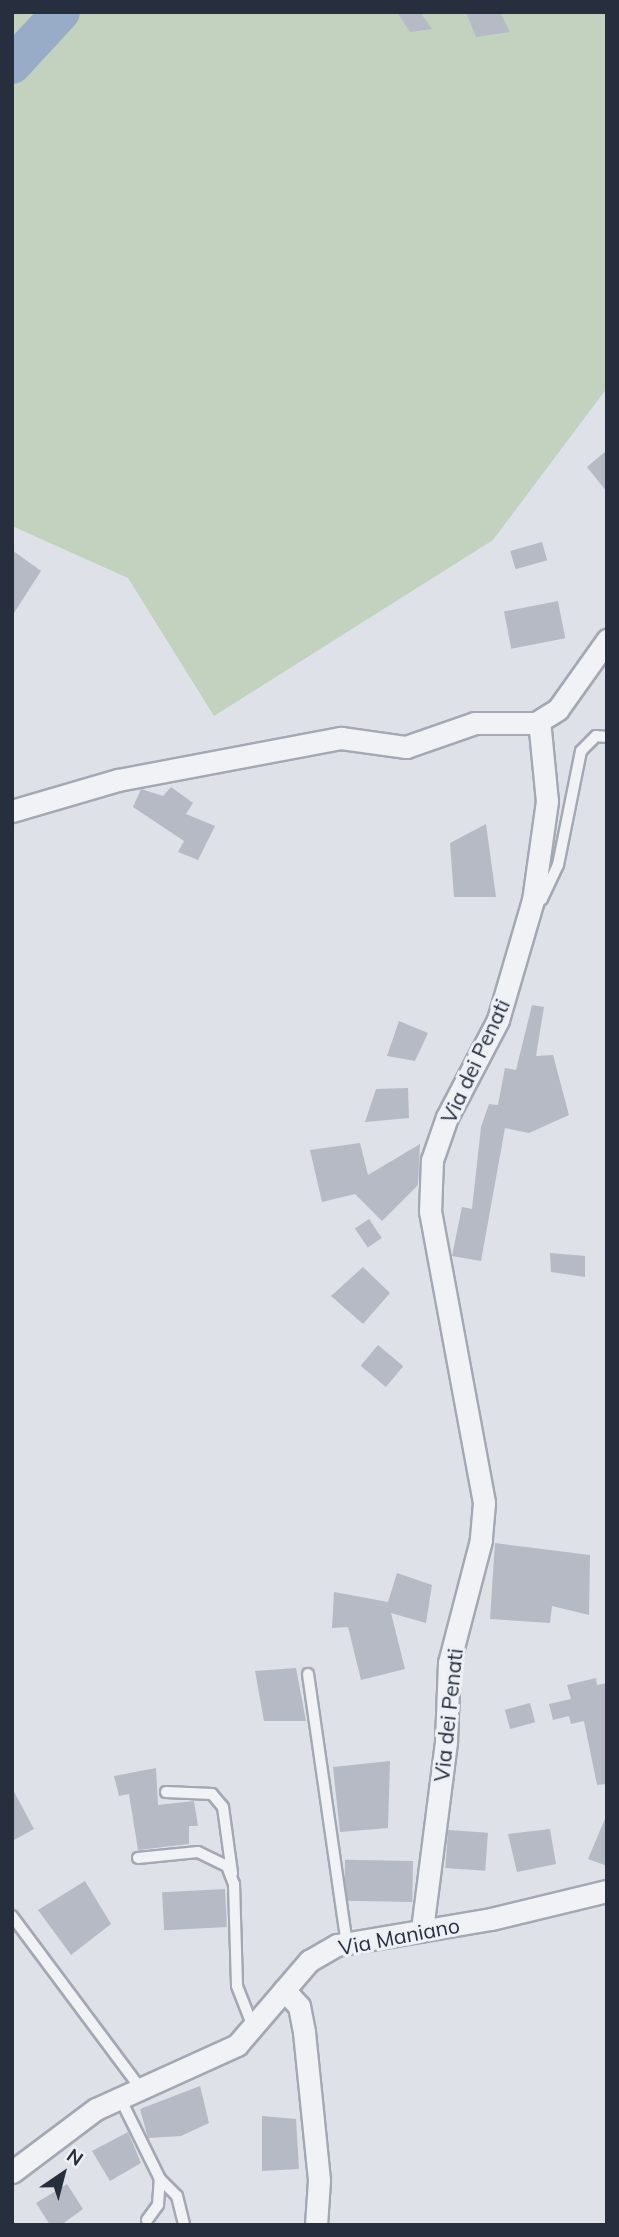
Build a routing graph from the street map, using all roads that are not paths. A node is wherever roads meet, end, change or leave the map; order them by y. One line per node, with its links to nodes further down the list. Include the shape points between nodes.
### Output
1 (607, 640): 2 (street, via 558,709)
2 (536, 723): 4 (street, via 475,723 406,747 341,738 118,780); 5 (street, Via dei Penati, via 545,745 547,801)
3 (607, 737): 5 (lane, via 596,736 580,751 558,865 542,898)
4 (12, 811)
5 (533, 901): 12 (street, Via dei Penati, via 498,1020 447,1117 432,1160 430,1212 484,1503 478,1552 449,1663 446,1742)
6 (308, 1674): 13 (lane)
7 (166, 1792): 9 (lane, via 212,1794 223,1807)
8 (138, 1858): 9 (lane, via 214,1855 227,1866)
9 (234, 1884): 15 (lane, via 237,1986)
10 (607, 1891): 12 (street, Via Maniano)
11 (12, 1916): 16 (lane)
12 (422, 1930): 13 (street, Via Maniano)
13 (347, 1943): 14 (street, Via Maniano, via 309,1961)
14 (284, 1990): 15 (street, Via Maniano); 22 (street, via 299,2006 304,2032 319,2180)
15 (254, 2029): 16 (street, Via Maniano, via 237,2045)
16 (140, 2088): 17 (street, Via Maniano)
17 (120, 2098): 18 (street, Via Maniano); 19 (lane)
18 (12, 2172)
19 (160, 2179): 20 (lane, via 158,2205); 21 (lane, via 177,2196)
20 (147, 2220)
21 (184, 2225)
22 (316, 2225)

